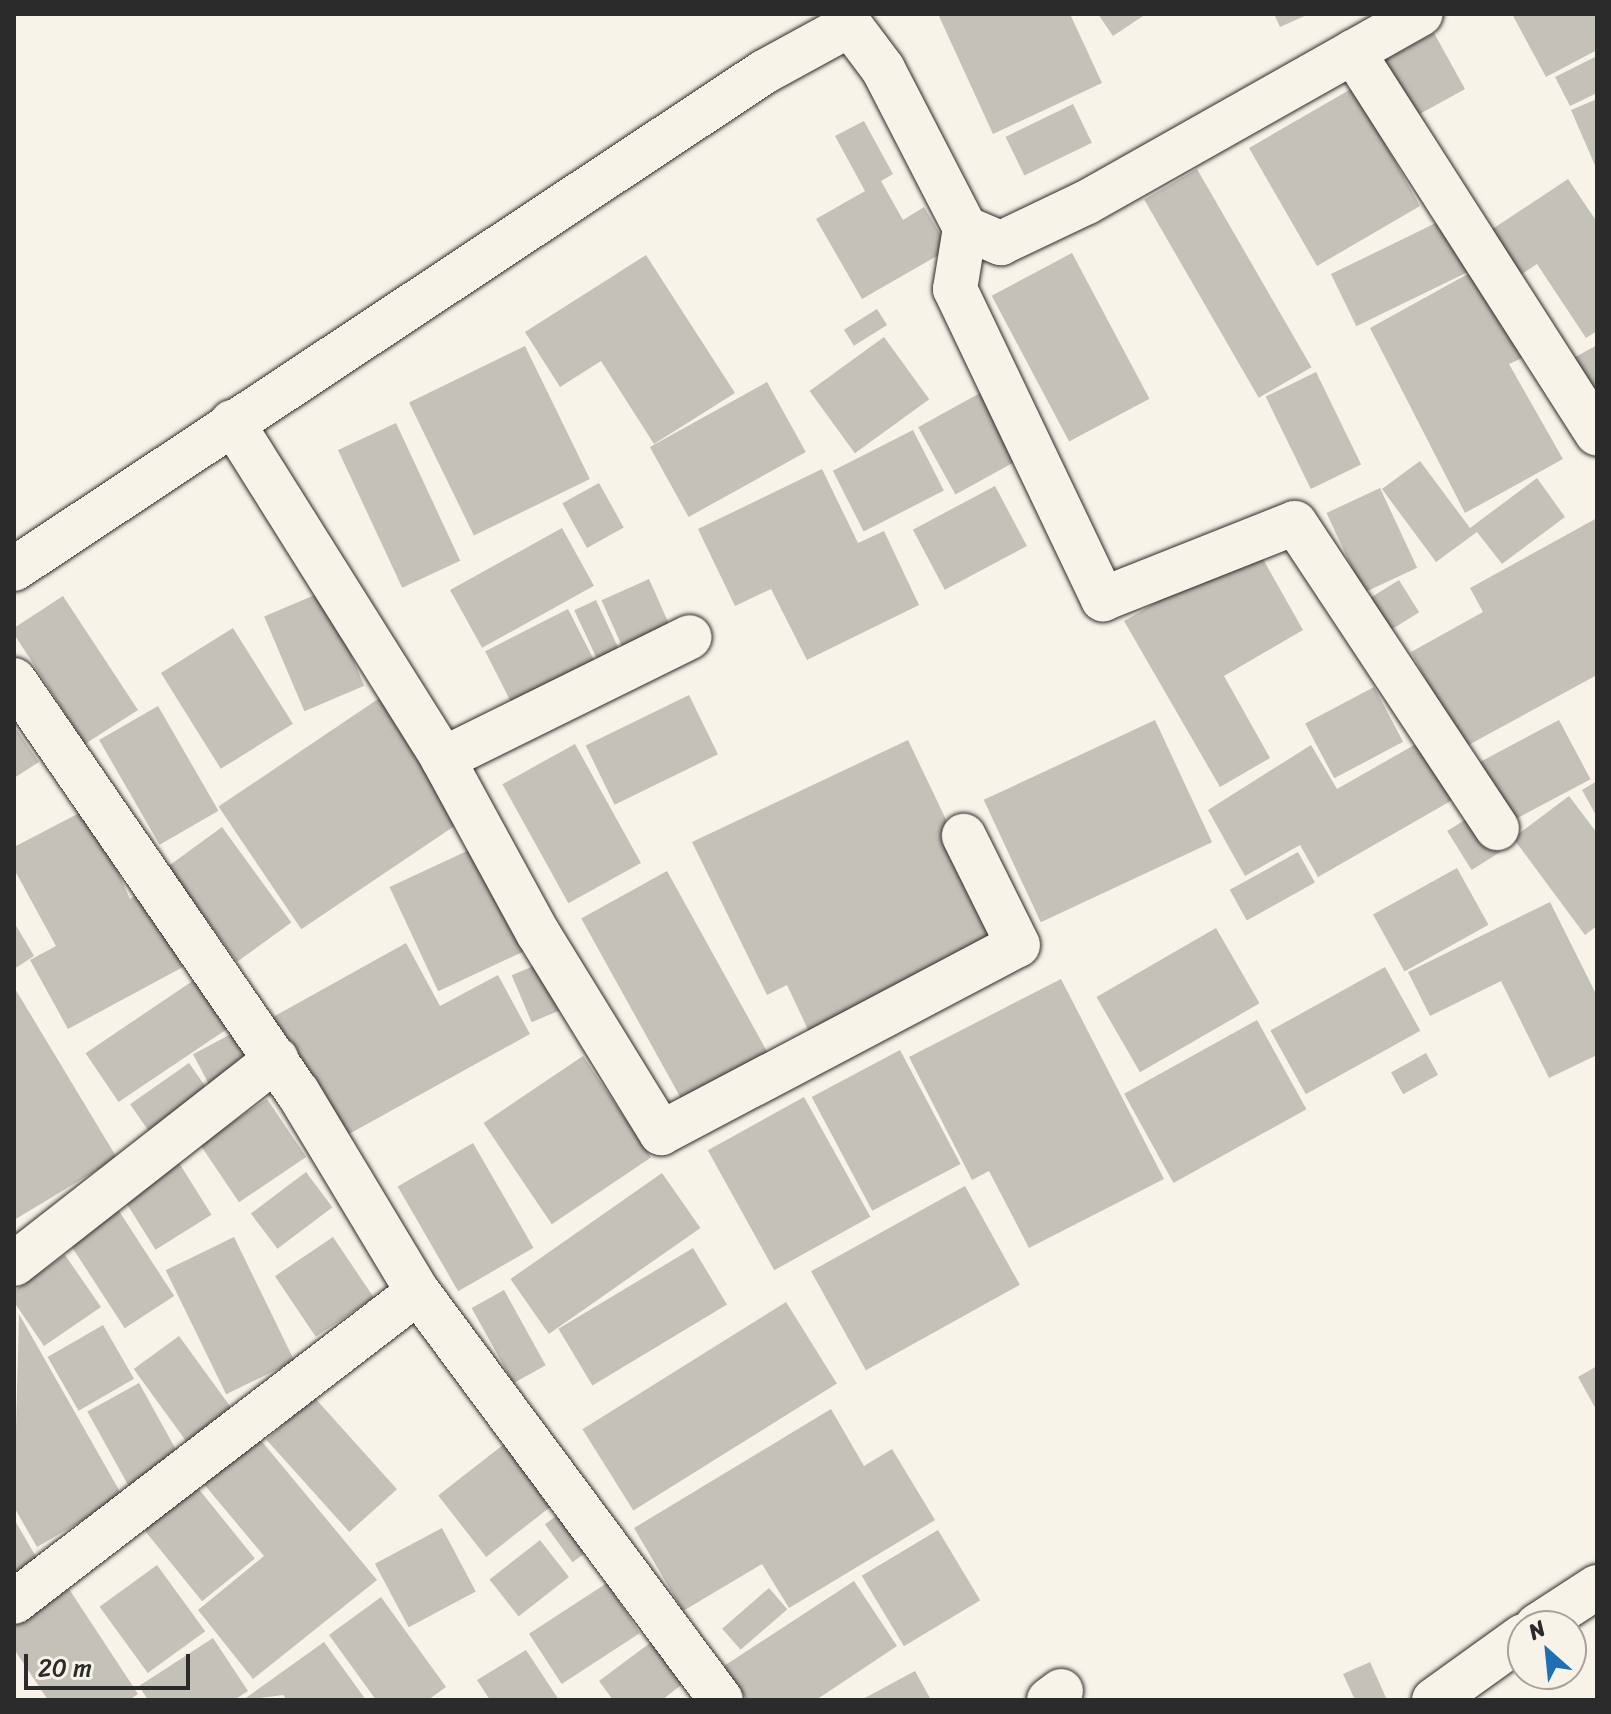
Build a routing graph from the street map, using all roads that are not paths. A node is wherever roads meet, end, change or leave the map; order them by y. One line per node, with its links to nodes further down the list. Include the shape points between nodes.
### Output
1 (1421, 14): 3 (street)
2 (847, 20): 4 (street, via 883,69); 5 (street)
3 (1353, 52): 4 (street, via 1087,202 1001,243); 6 (street)
4 (965, 228): 11 (street, via 955,289 1103,599 1295,523)
5 (232, 422): 7 (street, via 155,481); 10 (street)
6 (1597, 434)
7 (14, 569)
8 (690, 637): 10 (street)
9 (14, 680): 13 (street)
10 (443, 759): 12 (street, via 538,933 661,1133 1018,945)
11 (1497, 828)
12 (964, 836)
13 (276, 1059): 14 (street); 15 (street)
14 (14, 1264)
15 (418, 1292): 17 (street); 20 (street)
16 (1597, 1587): 18 (street)
17 (14, 1602)
18 (1562, 1610)
19 (1507, 1648): 21 (street)
20 (704, 1693)
21 (1434, 1700)

